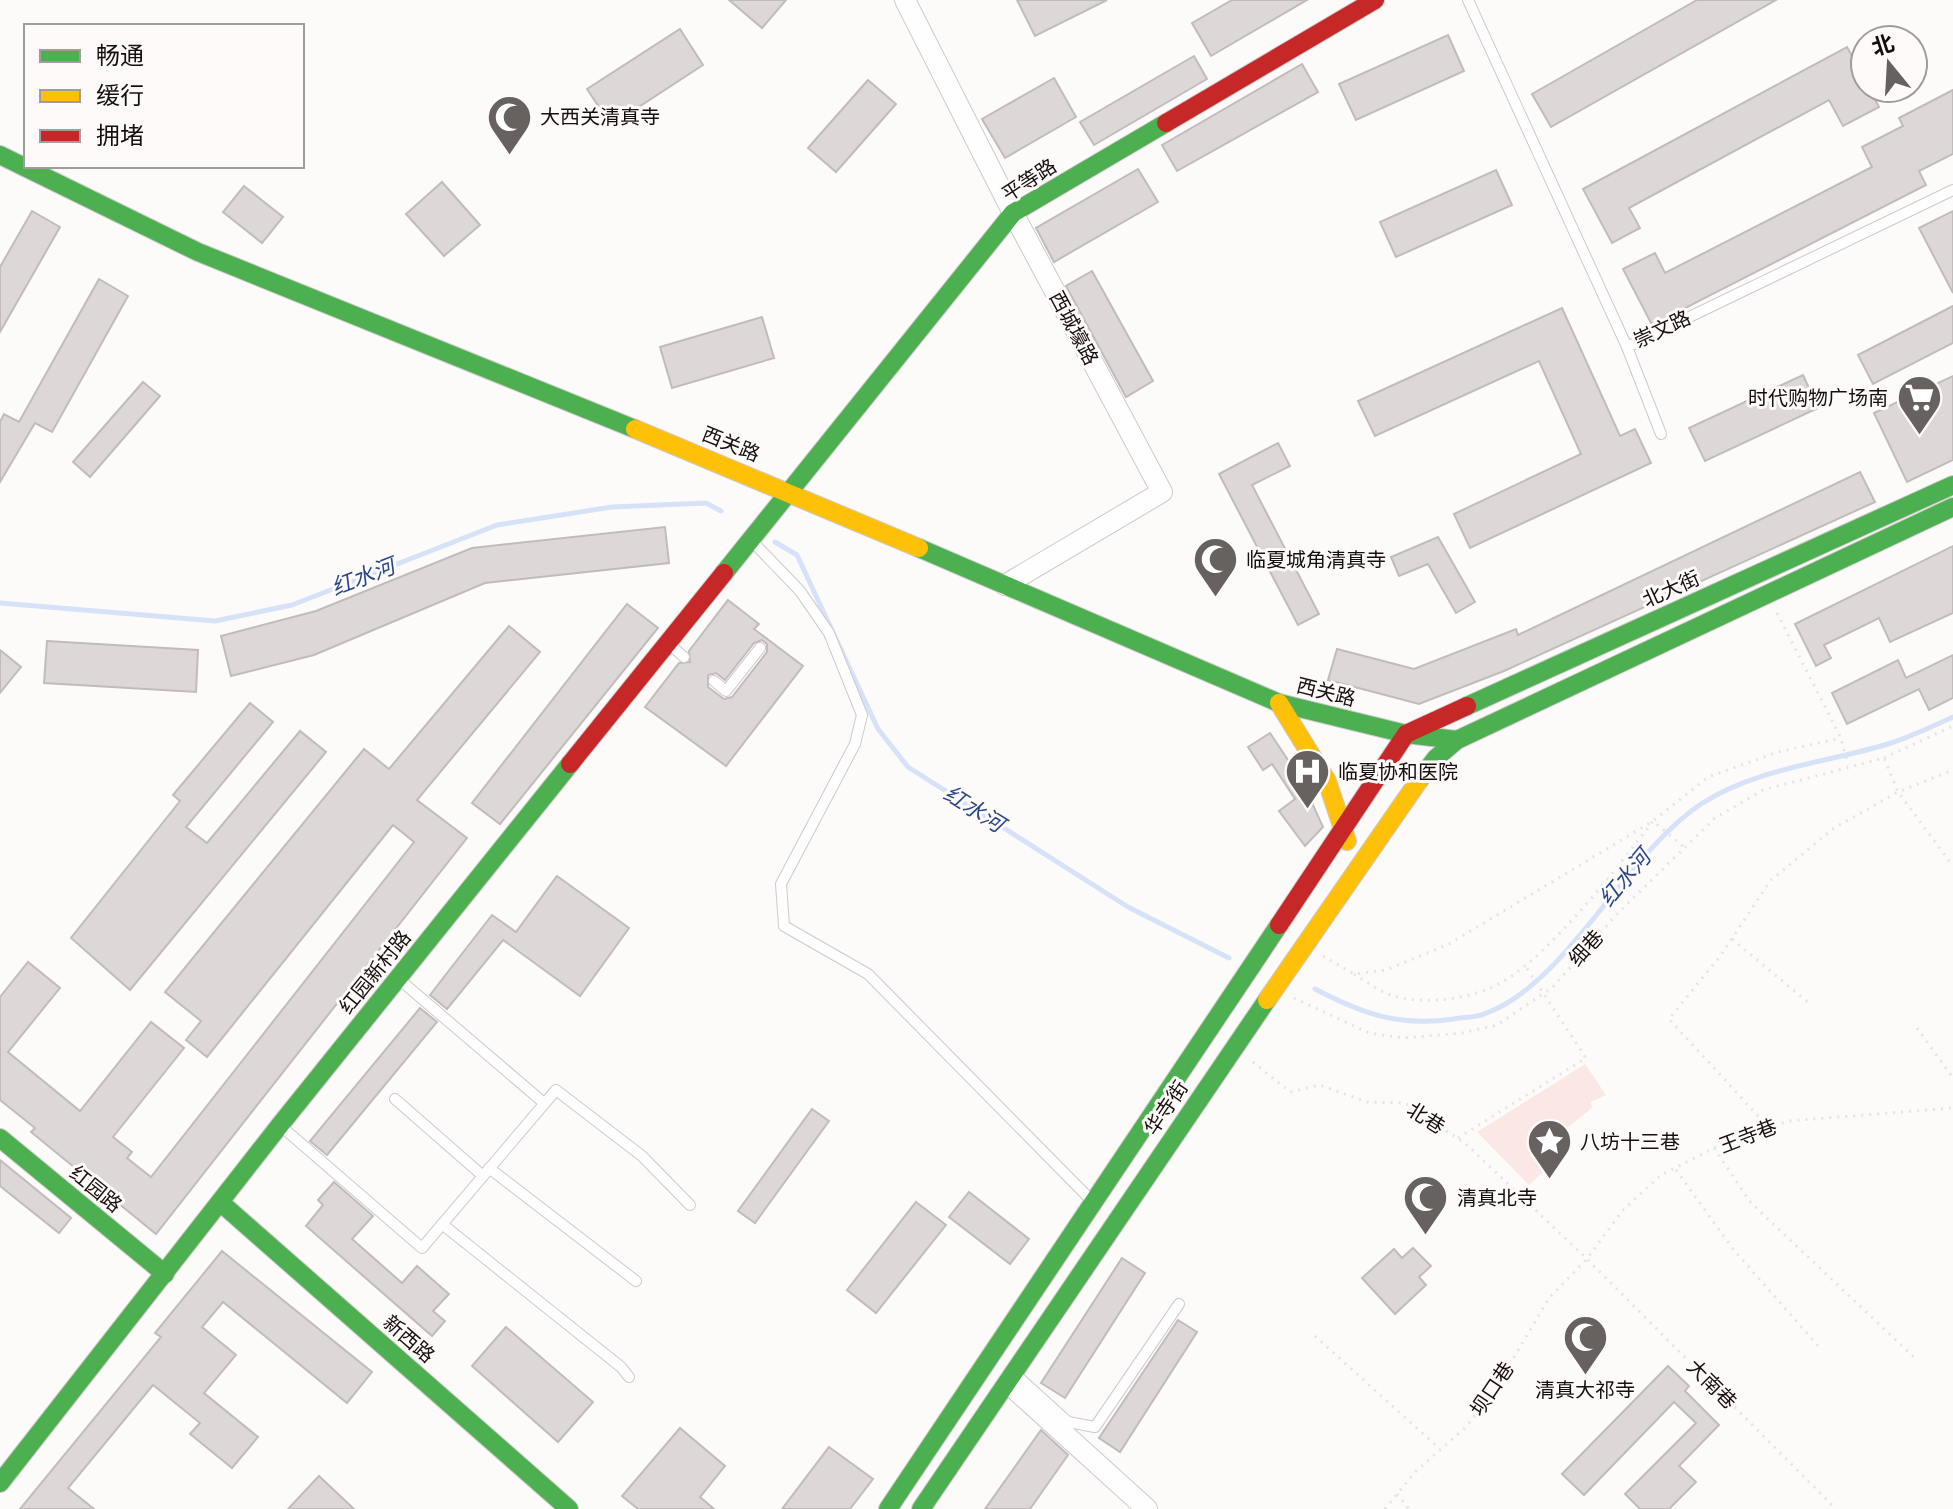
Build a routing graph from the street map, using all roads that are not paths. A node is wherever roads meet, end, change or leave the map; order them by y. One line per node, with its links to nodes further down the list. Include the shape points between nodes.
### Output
1 (905, 0): 8 (street, 西城壕路)
2 (1375, 0): 8 (main road, 平等路)
3 (1468, 0): 9 (lane, 崇文路)
4 (0, 155): 5 (main road, 西关路)
5 (24, 167)
6 (27, 168): 12 (main road, 西关路, via 198,252)
7 (1953, 190): 9 (lane, 崇文路)
8 (1013, 213): 12 (main road, 平等路); 15 (street, 西城壕路, via 1162,492)
9 (1627, 347): 10 (lane)
10 (1661, 434)
11 (1953, 485): 21 (main road, 北大街)
12 (788, 491): 14 (main road, 红园新村路); 15 (main road, 西关路)
13 (1953, 507): 22 (main road)
14 (750, 539): 16 (main road, 红园新村路); 33 (lane, via 800,591 829,633 862,715 855,744 781,884 784,926 868,974)
15 (1005, 585): 20 (main road, 西关路)
16 (667, 642): 18 (lane); 25 (main road, 红园新村路)
17 (760, 648): 19 (lane, via 726,691)
18 (684, 657)
19 (714, 681)
20 (1279, 703): 21 (main road, 西关路); 23 (main road, via 1327,781)
21 (1406, 734): 22 (main road, 西关路); 23 (main road, 华寺街)
22 (1457, 740): 24 (main road, 华寺街, via 1436,758)
23 (1342, 831): 24 (main road); 42 (main road, 华寺街)
24 (1359, 864): 33 (main road, 华寺街)
25 (398, 978): 27 (lane); 28 (main road, 红园新村路)
26 (395, 1099): 30 (lane)
27 (544, 1103): 30 (lane); 32 (lane, via 556,1090 642,1156)
28 (280, 1125): 31 (main road, 红园新村路); 34 (lane, via 422,1248)
29 (0, 1138): 35 (main road, 红园路)
30 (486, 1172): 34 (lane); 36 (lane)
31 (220, 1202): 35 (main road, 红园新村路); 41 (main road, 新西路)
32 (690, 1205)
33 (1115, 1222): 39 (main road, 华寺街)
34 (442, 1224): 38 (lane)
35 (165, 1274): 40 (main road, 红园新村路)
36 (636, 1281)
37 (1179, 1304): 39 (lane, via 1095,1427 1068,1422)
38 (629, 1377)
39 (1012, 1379): 43 (main road, 华寺街); 44 (street)
40 (0, 1483)
41 (569, 1509)
42 (888, 1509)
43 (921, 1509)
44 (1147, 1509)

